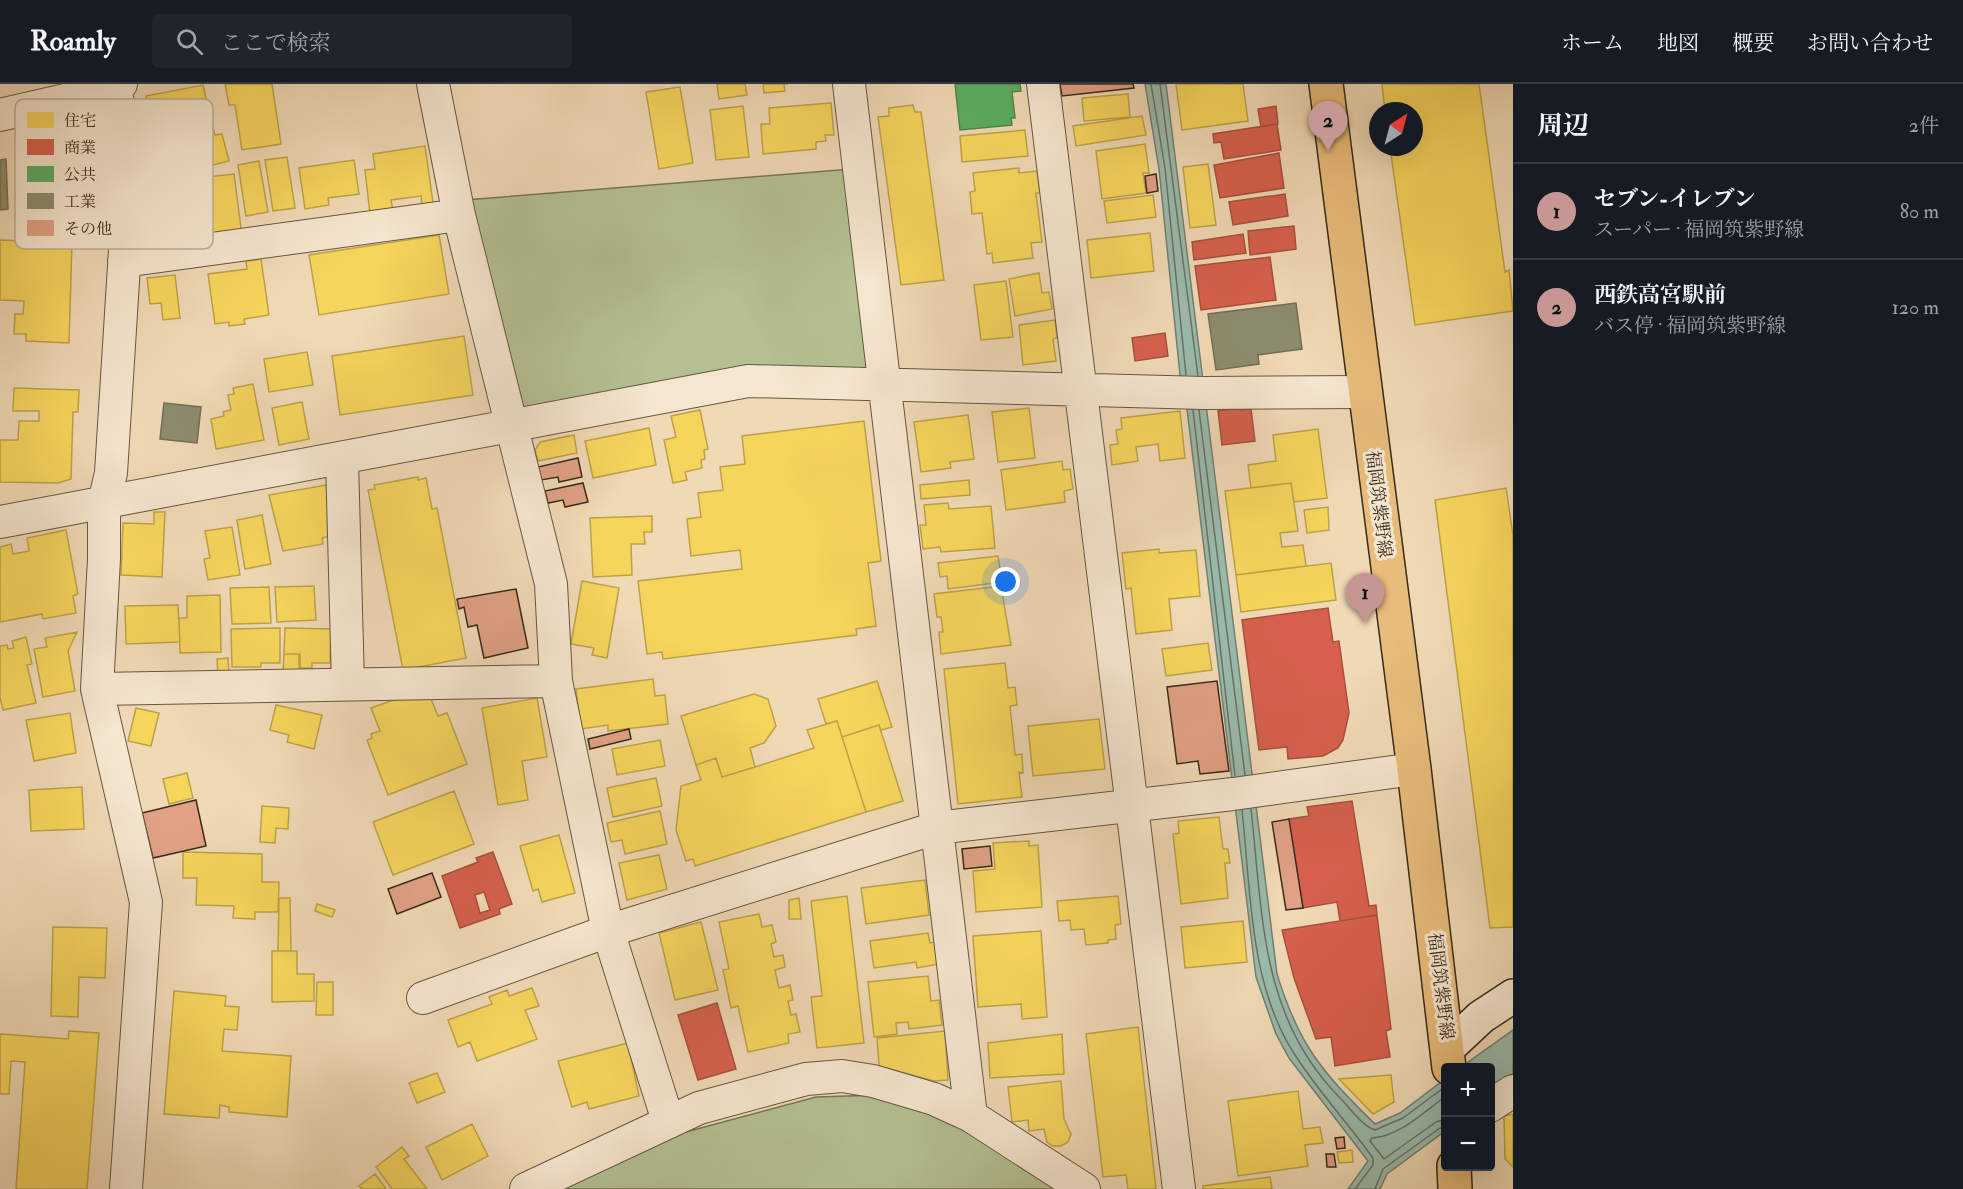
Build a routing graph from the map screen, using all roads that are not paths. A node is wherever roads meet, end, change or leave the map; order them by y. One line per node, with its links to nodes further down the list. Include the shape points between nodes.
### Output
1 (433, 84): 9 (street)
2 (849, 84): 14 (street)
3 (1043, 84): 15 (street)
4 (1326, 84): 16 (main road, 福岡筑紫野線)
5 (116, 86): 6 (street)
6 (64, 99)
7 (15, 111): 8 (street)
8 (0, 115)
9 (459, 215): 12 (street); 17 (street)
10 (125, 249): 13 (street)
11 (211, 249): 13 (street)
12 (213, 249)
13 (124, 261): 19 (street, via 111,473)
14 (886, 383): 15 (street); 17 (street, via 748,381); 26 (street)
15 (1080, 389): 16 (street); 25 (street)
16 (1365, 392): 24 (main road, 福岡筑紫野線)
17 (511, 425): 18 (street); 21 (street, via 551,584)
18 (342, 460): 19 (street); 22 (street)
19 (104, 502): 20 (street); 23 (street)
20 (0, 522)
21 (556, 681): 22 (street); 27 (street)
22 (348, 684): 23 (street)
23 (97, 689): 36 (street, via 146,902)
24 (1414, 769): 25 (street); 30 (main road, 福岡筑紫野線)
25 (1130, 806): 26 (street); 39 (street)
26 (936, 828): 27 (street); 33 (street)
27 (608, 931): 29 (street); 34 (street)
28 (1513, 996): 30 (street, via 1481,1017)
29 (423, 998)
30 (1449, 1057)
31 (1513, 1091): 32 (street)
32 (1495, 1103)
33 (971, 1116): 34 (street, via 934,1099 842,1076 806,1078 699,1108); 38 (street)
34 (668, 1121): 37 (street)
35 (1454, 1171): 40 (main road)
36 (126, 1189)
37 (526, 1189)
38 (1084, 1189)
39 (1179, 1189)
40 (1455, 1189)

